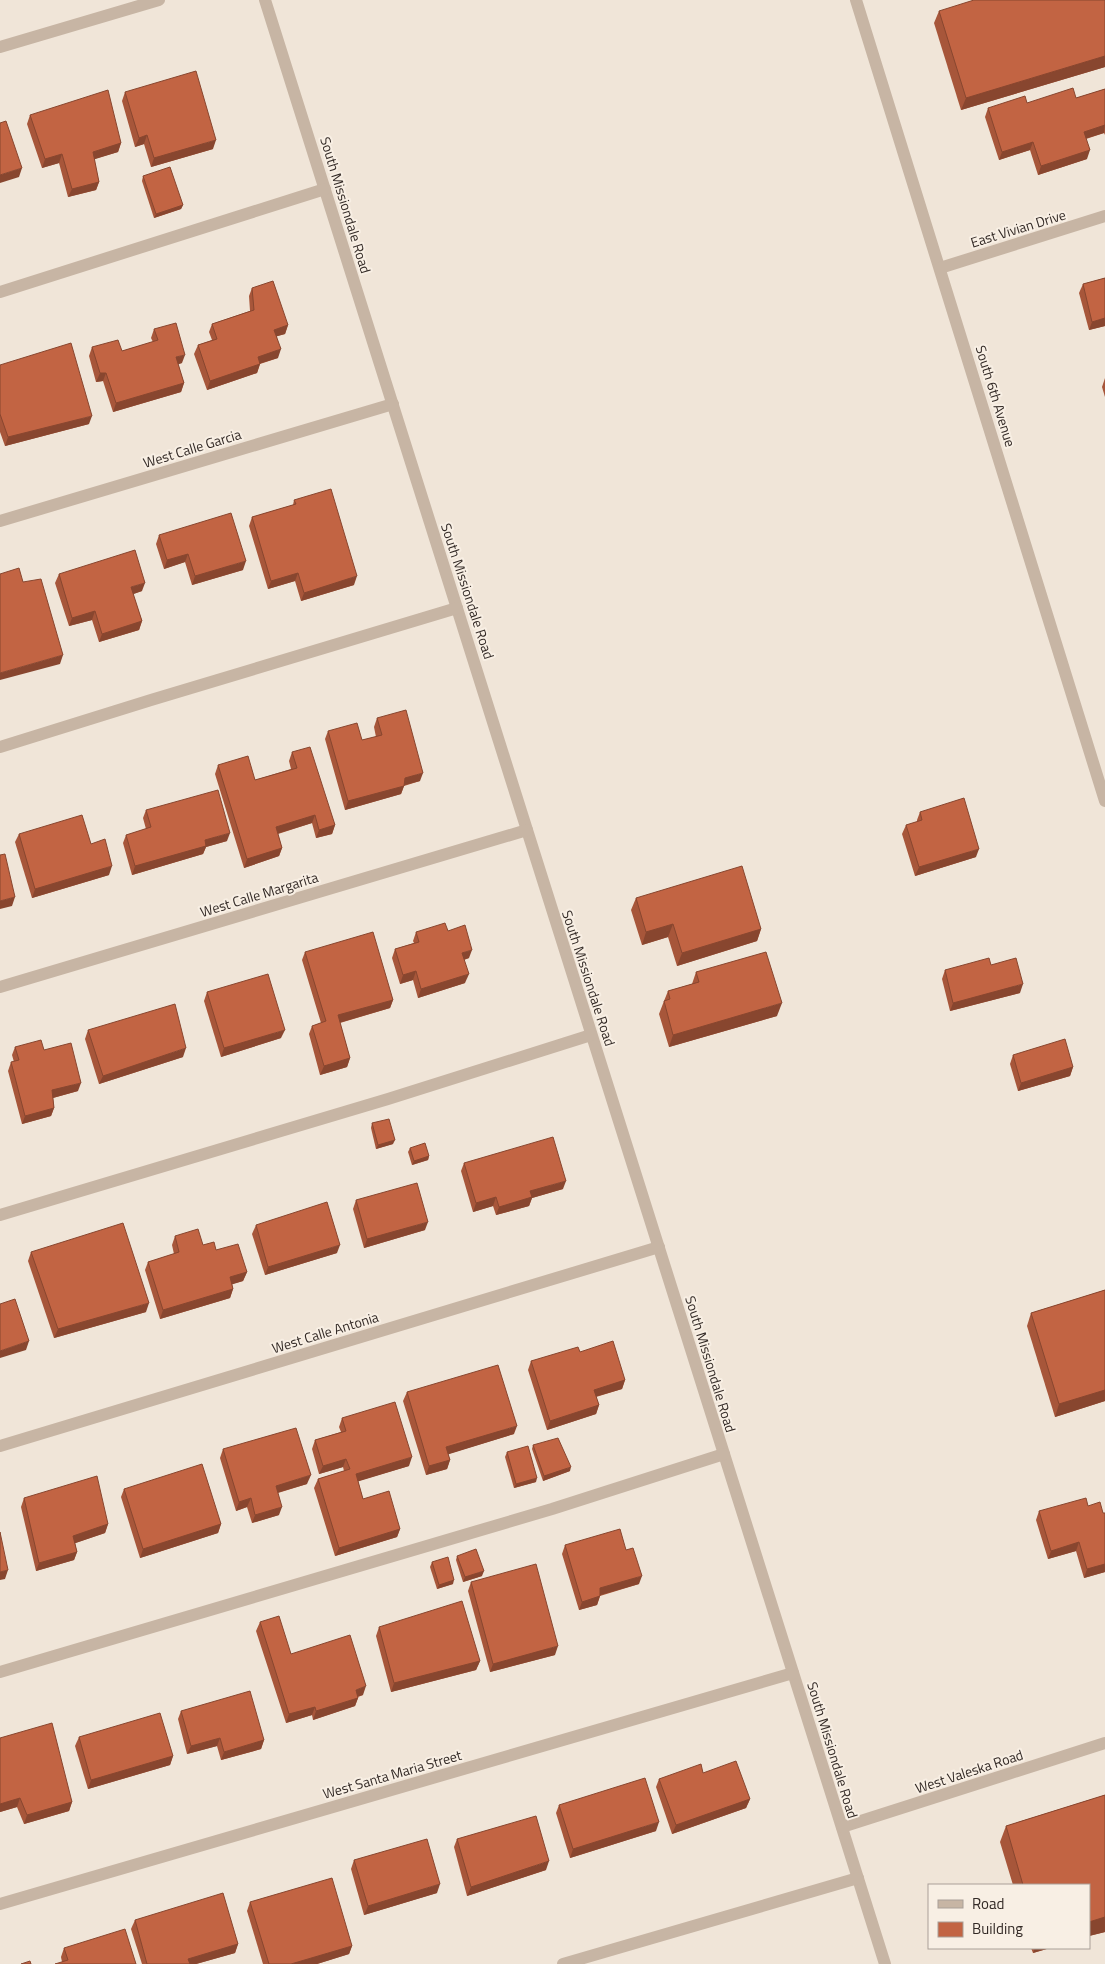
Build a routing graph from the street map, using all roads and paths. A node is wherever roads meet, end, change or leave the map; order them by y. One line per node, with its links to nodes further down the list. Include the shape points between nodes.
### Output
1 (159, 0): 4 (street)
2 (265, 0): 5 (street, South Missiondale Road)
3 (856, 0): 7 (street, South 6th Avenue)
4 (0, 47)
5 (325, 189): 8 (street); 9 (street, South Missiondale Road)
6 (1105, 216): 7 (street, East Vivian Drive)
7 (940, 268): 13 (street, South 6th Avenue)
8 (0, 292)
9 (392, 404): 10 (street, West Calle Garcia); 11 (street, South Missiondale Road)
10 (0, 521)
11 (457, 608): 12 (street); 14 (street, South Missiondale Road)
12 (0, 747)
13 (1104, 795)
14 (527, 830): 15 (street, West Calle Margarita); 16 (street, South Missiondale Road)
15 (0, 987)
16 (592, 1035): 17 (street); 18 (street, South Missiondale Road)
17 (0, 1216)
18 (659, 1247): 19 (street, West Calle Antonia); 20 (street, South Missiondale Road)
19 (0, 1446)
20 (724, 1454): 21 (street, via 552,1509); 22 (street, South Missiondale Road)
21 (0, 1672)
22 (793, 1673): 24 (street, South Missiondale Road); 26 (street, West Santa Maria Street)
23 (1105, 1743): 24 (street, West Valeska Road)
24 (842, 1827): 25 (street, South Missiondale Road)
25 (858, 1878): 27 (street); 28 (street, South Missiondale Road)
26 (0, 1904)
27 (563, 1964)
28 (885, 1964)

